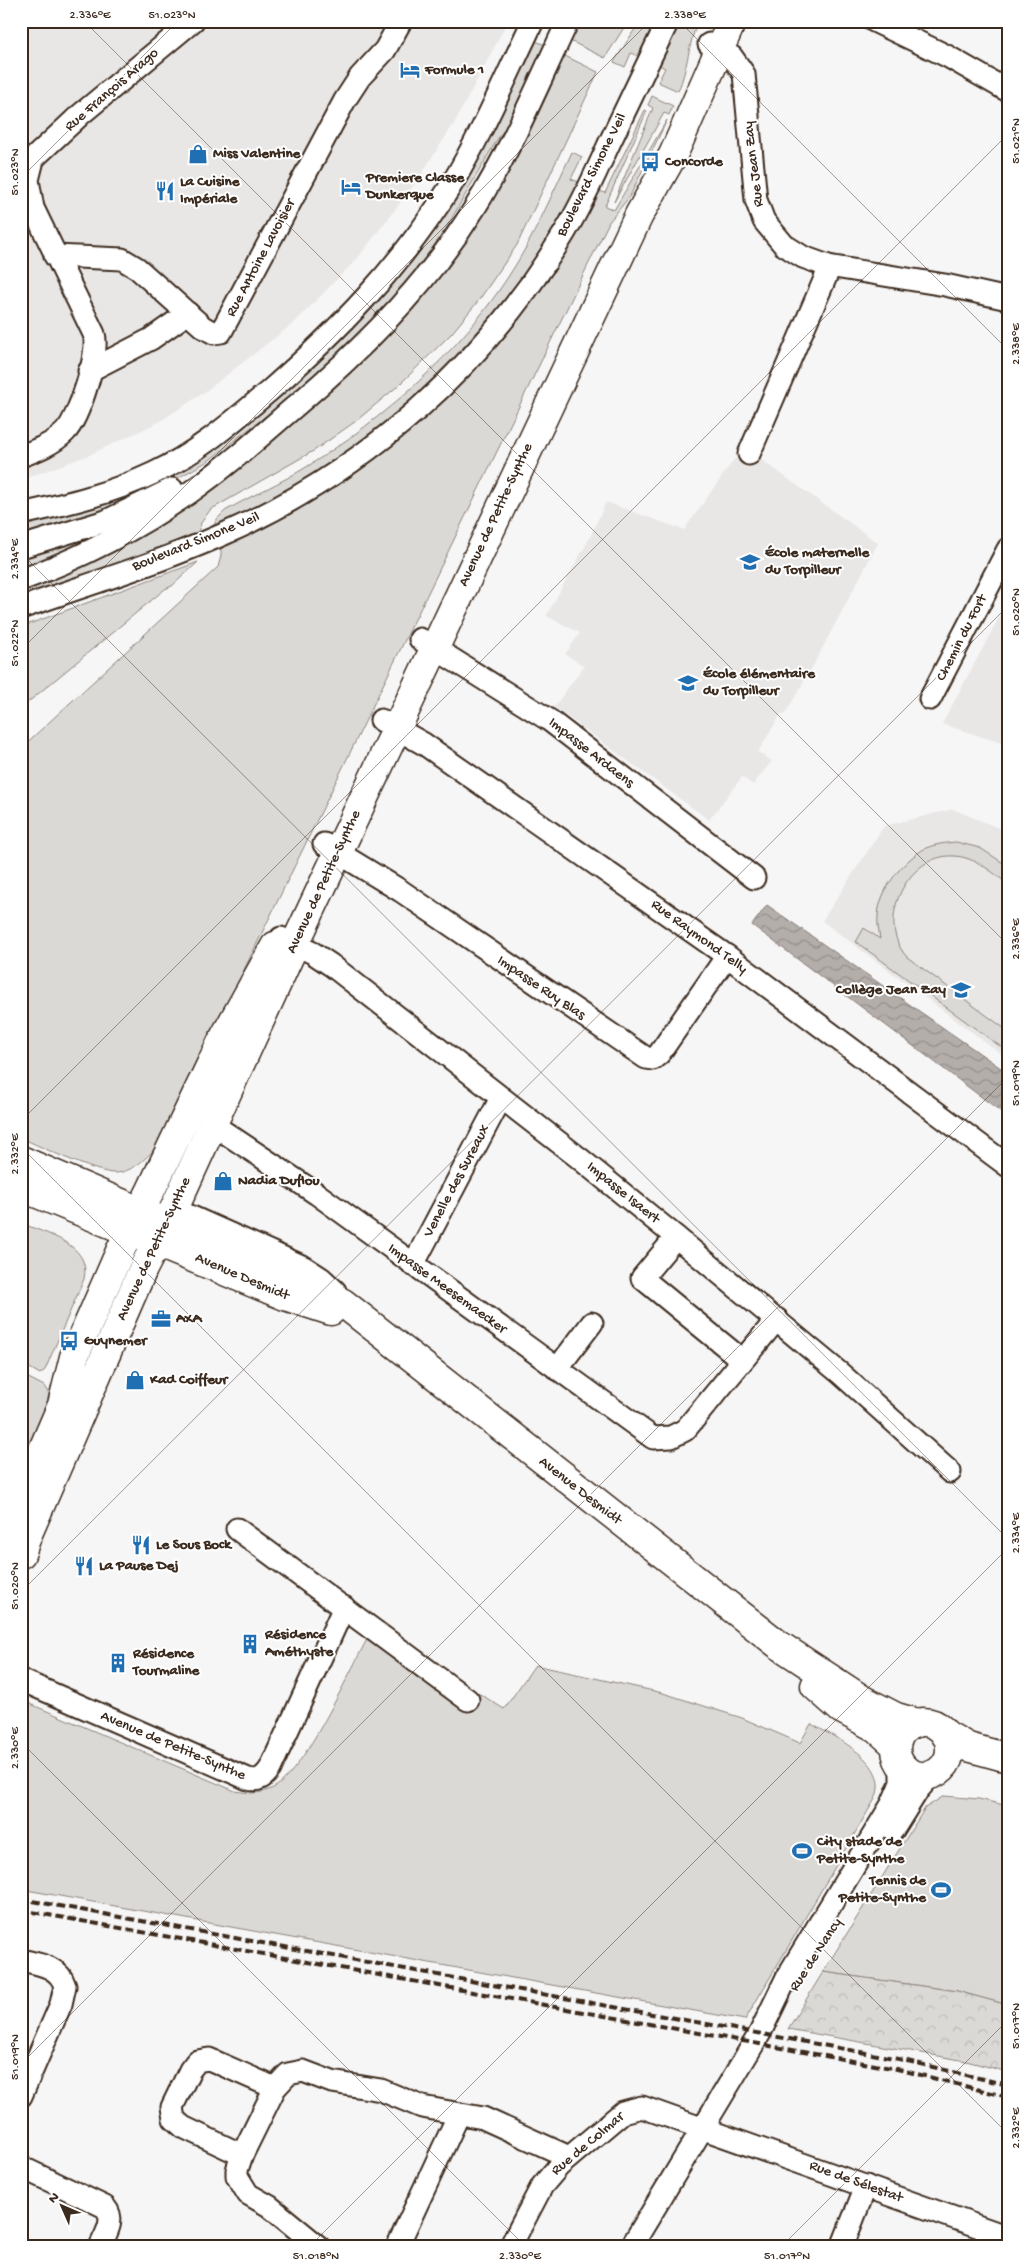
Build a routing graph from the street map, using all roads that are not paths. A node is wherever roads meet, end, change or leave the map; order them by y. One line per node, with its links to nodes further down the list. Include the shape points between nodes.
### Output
1 (192, 21): 10 (street, Rue François Arago, via 80,115)
2 (401, 21): 15 (street, Rue Antoine Lavoisier, via 385,50 347,95 225,327 214,333)
3 (533, 21): 20 (street, via 449,188 398,261 333,332 243,414 182,458 117,488)
4 (568, 21): 17 (street, via 493,175 459,231 386,321)
5 (668, 21): 24 (street, Boulevard Simone Veil, via 580,206 560,240 531,284 485,342 418,410 315,487 256,519 202,543)
6 (732, 21): 8 (main road, Avenue de Petite-Synthe)
7 (874, 21): 9 (street, via 947,56)
8 (714, 38): 13 (street, Rue Jean Zay, via 736,60 744,74 756,200 761,216 784,245 803,257); 25 (main road, Avenue de Petite-Synthe, via 704,85 673,155 639,215)
9 (1008, 91)
10 (27, 165): 11 (street)
11 (29, 213): 12 (street)
12 (55, 256): 15 (street, Rue Antoine Lavoisier, via 122,259); 16 (street, via 96,339)
13 (828, 266): 14 (street, Rue Jean Zay); 18 (street)
14 (1008, 299)
15 (188, 313): 16 (street, via 151,339)
16 (89, 371): 19 (street, via 69,428 48,445)
17 (298, 404): 21 (street, via 206,469 156,498 89,527); 23 (street, via 226,465 156,514 97,548)
18 (749, 454)
19 (21, 456)
20 (21, 514)
21 (21, 547)
22 (1008, 549): 26 (street, Chemin du Fort)
23 (21, 580)
24 (21, 608)
25 (427, 643): 27 (main road, Avenue de Petite-Synthe); 29 (street, Impasse Ardaens, via 549,720)
26 (930, 699)
27 (389, 724): 28 (main road, Avenue de Petite-Synthe); 31 (street, Rue Raymond Telly, via 431,749)
28 (331, 847): 30 (main road, Avenue de Petite-Synthe); 31 (street, Impasse Ruy Blas, via 646,1058 659,1054)
29 (754, 878)
30 (287, 940): 32 (street, Impasse Isaert, via 331,965); 33 (main road, Avenue de Petite-Synthe); 37 (main road, Avenue de Petite-Synthe, via 222,1041)
31 (727, 956): 35 (street, Rue Raymond Telly)
32 (502, 1098): 39 (street, Impasse Isaert); 40 (street, Venelle des Sureaux)
33 (212, 1124): 38 (main road, Avenue de Petite-Synthe); 40 (street, Impasse Meesemaecker, via 318,1194)
34 (21, 1160): 37 (main road)
35 (1008, 1166)
36 (21, 1187): 37 (main road)
37 (135, 1221): 38 (main road, Avenue Desmidt); 47 (main road, Avenue de Petite-Synthe, via 76,1352 62,1405)
38 (166, 1225): 43 (main road, Avenue Desmidt, via 292,1298 336,1313); 43 (main road, Avenue Desmidt, via 325,1293 358,1314); 49 (main road, Avenue de Petite-Synthe, via 130,1298)
39 (676, 1237): 41 (street, Impasse Isaert); 44 (street, via 642,1278)
40 (413, 1265): 45 (street, Impasse Meesemaecker)
41 (777, 1319): 44 (street); 46 (street, Impasse Isaert)
42 (592, 1323): 45 (street)
43 (382, 1336): 51 (main road, Avenue Desmidt)
44 (742, 1360): 45 (street, Impasse Meesemaecker, via 685,1430 666,1438 647,1436)
45 (557, 1369)
46 (950, 1472)
47 (21, 1500)
48 (237, 1529): 50 (street)
49 (21, 1554)
50 (344, 1607): 52 (street, Avenue de Petite-Synthe, via 270,1769 256,1780); 53 (street)
51 (779, 1645): 54 (main road, Avenue Desmidt, via 863,1700 896,1717); 56 (main road, Avenue Desmidt, via 828,1699 886,1735)
52 (21, 1680)
53 (468, 1700)
54 (917, 1723): 55 (main road, via 933,1724); 56 (main road, via 903,1731 898,1739)
55 (945, 1734): 57 (main road, via 968,1747); 58 (main road, via 950,1749 947,1761)
56 (899, 1757): 58 (main road, via 914,1774 924,1776); 61 (street, Rue de Nancy, via 900,1783 892,1804 780,1989)
57 (1008, 1758)
58 (938, 1770): 59 (main road, via 965,1764); 61 (street, Rue de Nancy, via 907,1806 799,1984)
59 (1008, 1776)
60 (21, 1960): 63 (street, via 48,1966 59,1974 66,1986)
61 (760, 2033): 65 (street, Rue de Nancy)
62 (275, 2088): 64 (street, via 288,2074 303,2071 332,2082 381,2090 422,2107); 66 (street); 66 (street, via 208,2059 197,2060 190,2070 172,2107 174,2119 183,2128)
63 (21, 2096)
64 (459, 2114): 67 (street, via 483,2118); 73 (street)
65 (704, 2128): 67 (street, Rue de Colmar, via 650,2108 636,2107 623,2112); 69 (street, Rue de Sélestat); 75 (street, Rue de Nancy)
66 (242, 2155): 72 (street, via 237,2176 244,2189)
67 (568, 2157): 74 (street, Rue de Colmar, via 542,2186)
68 (21, 2167): 71 (street, via 105,2207 110,2223)
69 (866, 2186): 70 (street, Rue de Sélestat); 76 (street)
70 (1008, 2237)
71 (100, 2247)
72 (319, 2247)
73 (397, 2247)
74 (510, 2247)
75 (632, 2247)
76 (842, 2247)

